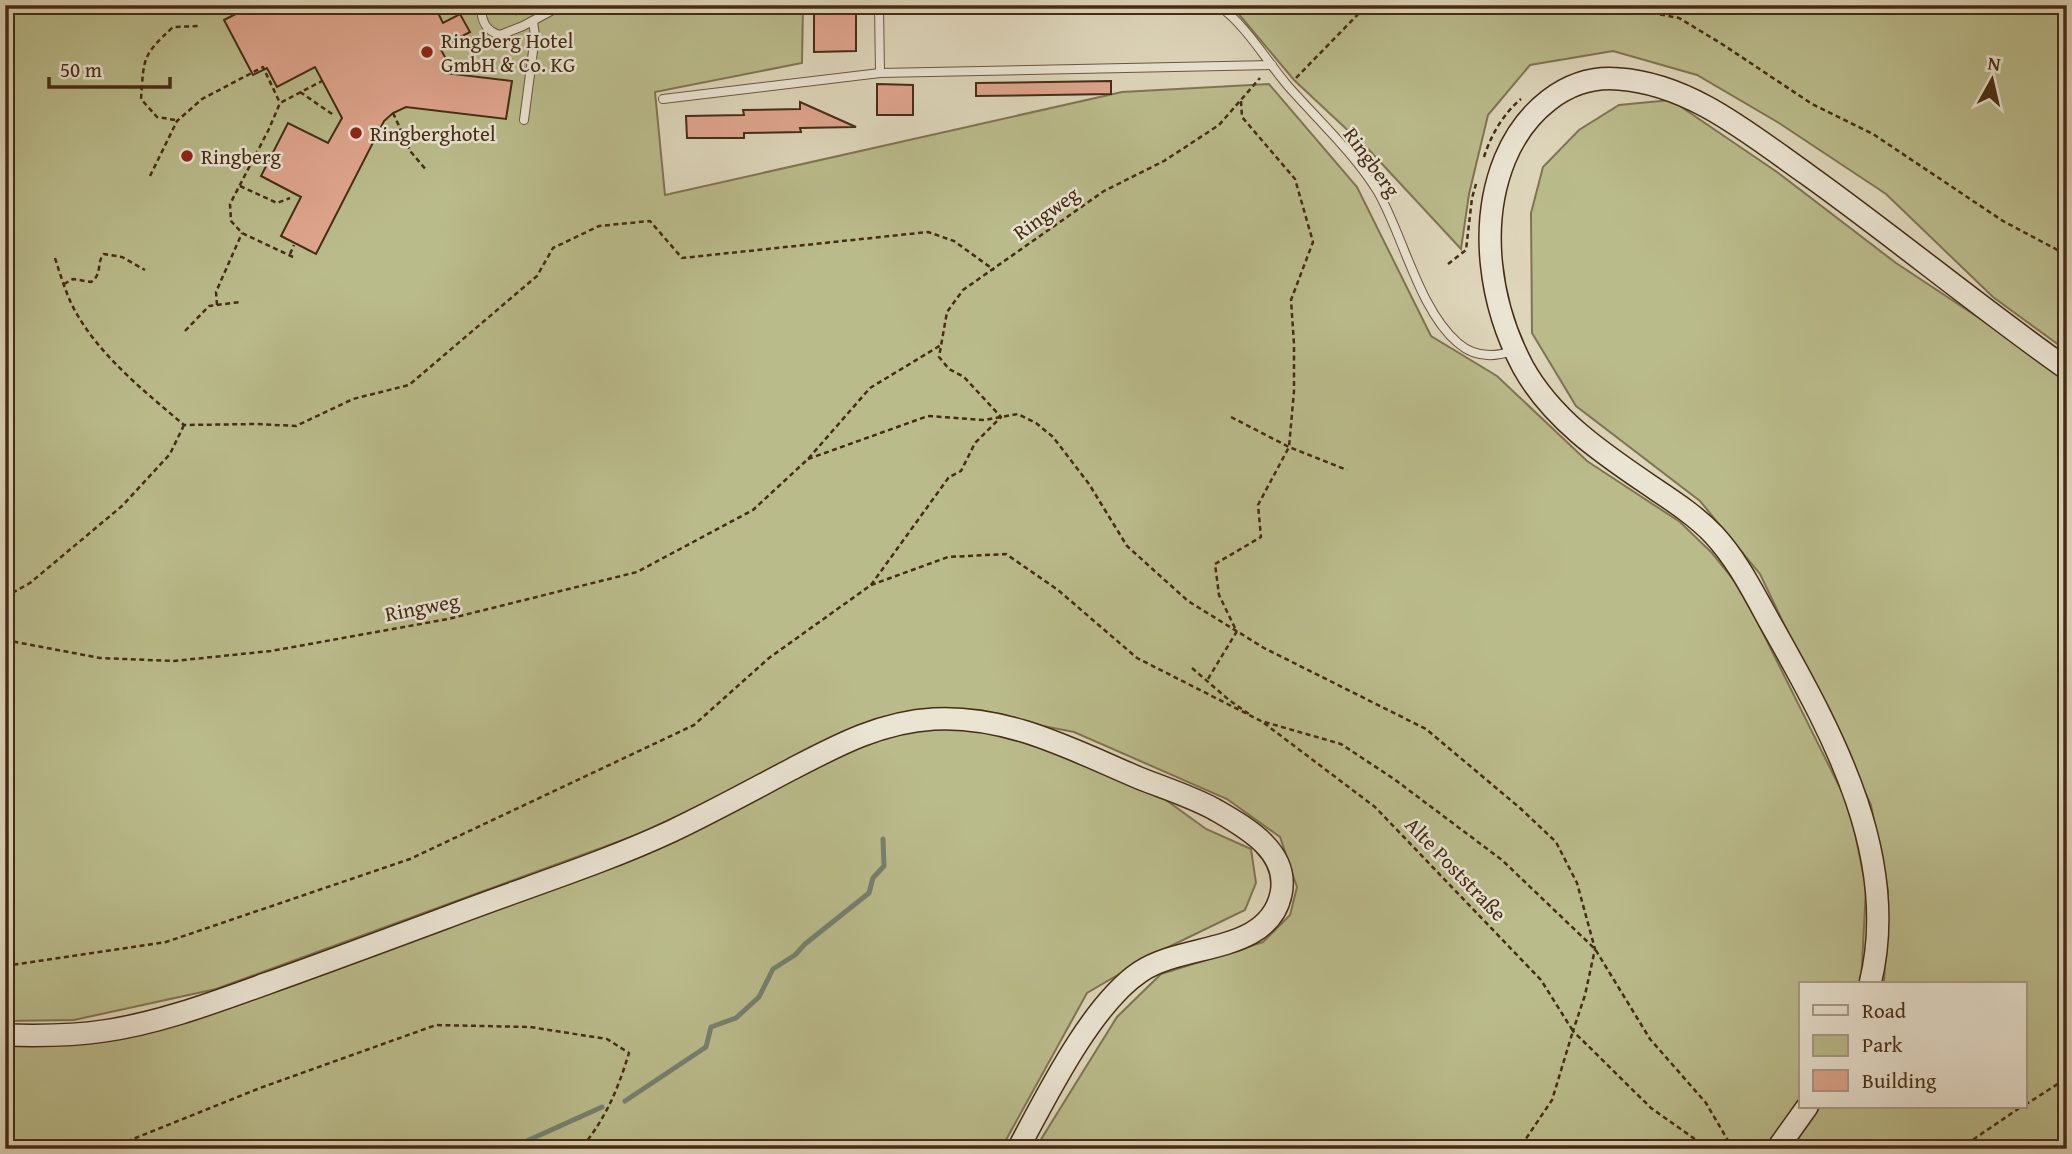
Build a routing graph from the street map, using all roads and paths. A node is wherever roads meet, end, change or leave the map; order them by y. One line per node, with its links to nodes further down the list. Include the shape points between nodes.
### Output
1 (481, 5): 7 (lane, via 485,25 494,33 507,33)
2 (562, 5): 7 (lane)
3 (879, 5): 10 (lane)
4 (1218, 5): 9 (lane, Ringberg)
5 (1367, 5): 12 (path)
6 (1611, 5): 30 (path, via 1679,18 1812,104 1873,134 2003,221)
7 (533, 21): 20 (lane, via 536,36)
8 (201, 26): 21 (path, via 173,26 150,48 144,63 141,99 157,117)
9 (1272, 65): 10 (lane); 12 (lane, Ringberg); 16 (path, Ringweg)
10 (880, 73): 15 (lane)
11 (322, 80): 13 (path)
12 (1288, 86): 40 (lane, Ringberg, via 1378,192 1420,287 1450,335 1478,354)
13 (300, 92): 17 (path); 19 (path)
14 (1522, 98): 22 (path, via 1490,138)
15 (663, 99)
16 (1241, 99): 34 (path, Ringweg, via 1219,125 1164,161 1104,191); 45 (path, via 1242,117 1295,179 1313,242 1291,300 1294,391)
17 (280, 103): 21 (path, via 263,67 202,99); 26 (path)
18 (393, 113): 23 (path, via 411,152)
19 (335, 116)
20 (524, 120)
21 (177, 121): 25 (path)
22 (1483, 162)
23 (427, 172)
24 (1479, 174): 32 (path, via 1466,250)
25 (150, 176)
26 (240, 186): 27 (path, via 277,202); 28 (path, via 229,213)
27 (290, 198)
28 (242, 233): 29 (path, via 291,256); 37 (path, via 216,292)
29 (294, 245)
30 (2067, 255)
31 (55, 258): 35 (path)
32 (1448, 264)
33 (145, 270): 35 (path, via 122,257 104,254 95,280 73,279)
34 (994, 270): 39 (path, Ringweg, via 963,290 947,312); 44 (path, via 954,241 928,232 682,258 650,221 599,226 553,248 537,276 409,385 353,400 296,426)
35 (64, 284): 44 (path, via 73,306 103,349)
36 (240, 302): 37 (path)
37 (217, 305): 38 (path, via 209,306)
38 (185, 331)
39 (941, 345): 42 (path, via 939,357 949,369 964,377); 46 (path, Ringweg, via 870,388)
40 (1515, 350): 41 (main road, via 1503,320 1492,265 1491,221 1499,174 1516,135 1545,103 1574,86 1616,78 1679,94 1744,130); 57 (main road, via 1554,411 1612,460 1693,517 1728,553 1751,588 1826,730 1863,815 1877,912)
41 (2067, 369)
42 (1001, 417): 46 (path, via 928,416); 48 (path, via 975,443 961,471 949,477); 50 (path, via 1018,414 1053,437 1127,546 1188,601)
43 (1231, 417): 45 (path)
44 (184, 425): 49 (path, via 170,454 122,506 30,583)
45 (1289, 447): 47 (path); 50 (path, via 1258,505 1261,537 1215,564 1219,595)
46 (808, 459): 51 (path, Ringweg, via 754,510 637,572 448,619 271,650 174,661 100,658)
47 (1348, 470)
48 (871, 585): 54 (path, via 948,557 1006,554 1058,590 1137,658); 56 (path, via 769,658 694,725 410,859 166,942)
49 (5, 597)
50 (1237, 631): 53 (path); 55 (path, via 1426,729 1520,808 1556,842 1577,883)
51 (5, 640)
52 (1192, 668): 53 (path, Alte Poststraße)
53 (1208, 680): 54 (path, Alte Poststraße)
54 (1261, 721): 55 (path, via 1341,744 1394,779 1503,860); 58 (path, Alte Poststraße, via 1375,807 1541,981)
55 (1595, 949): 58 (path); 72 (path, via 1650,1039 1706,1103)
56 (5, 966)
57 (1870, 982)
58 (1573, 1031): 70 (path, via 1552,1100); 71 (path, Alte Poststraße, via 1651,1108)
59 (5, 1035): 69 (main road, via 104,1031 220,1000 645,843 869,731 931,719 974,720 1014,727 1202,802 1259,838 1280,867 1282,882 1275,912 1256,933 1160,962 1141,971 1107,1003 1066,1062)
60 (2067, 1078): 61 (path)
61 (2026, 1104)
62 (1806, 1108): 73 (main road)
63 (2020, 1108): 65 (path)
64 (5, 1139): 66 (path)
65 (1971, 1142): 74 (path); 75 (path)
66 (53, 1149)
67 (85, 1149): 68 (path, via 123,1143 436,1025 530,1027 607,1039 629,1054 617,1093)
68 (581, 1149)
69 (1018, 1149)
70 (1519, 1149)
71 (1709, 1149)
72 (1733, 1149)
73 (1777, 1149)
74 (1959, 1149)
75 (2000, 1149)

